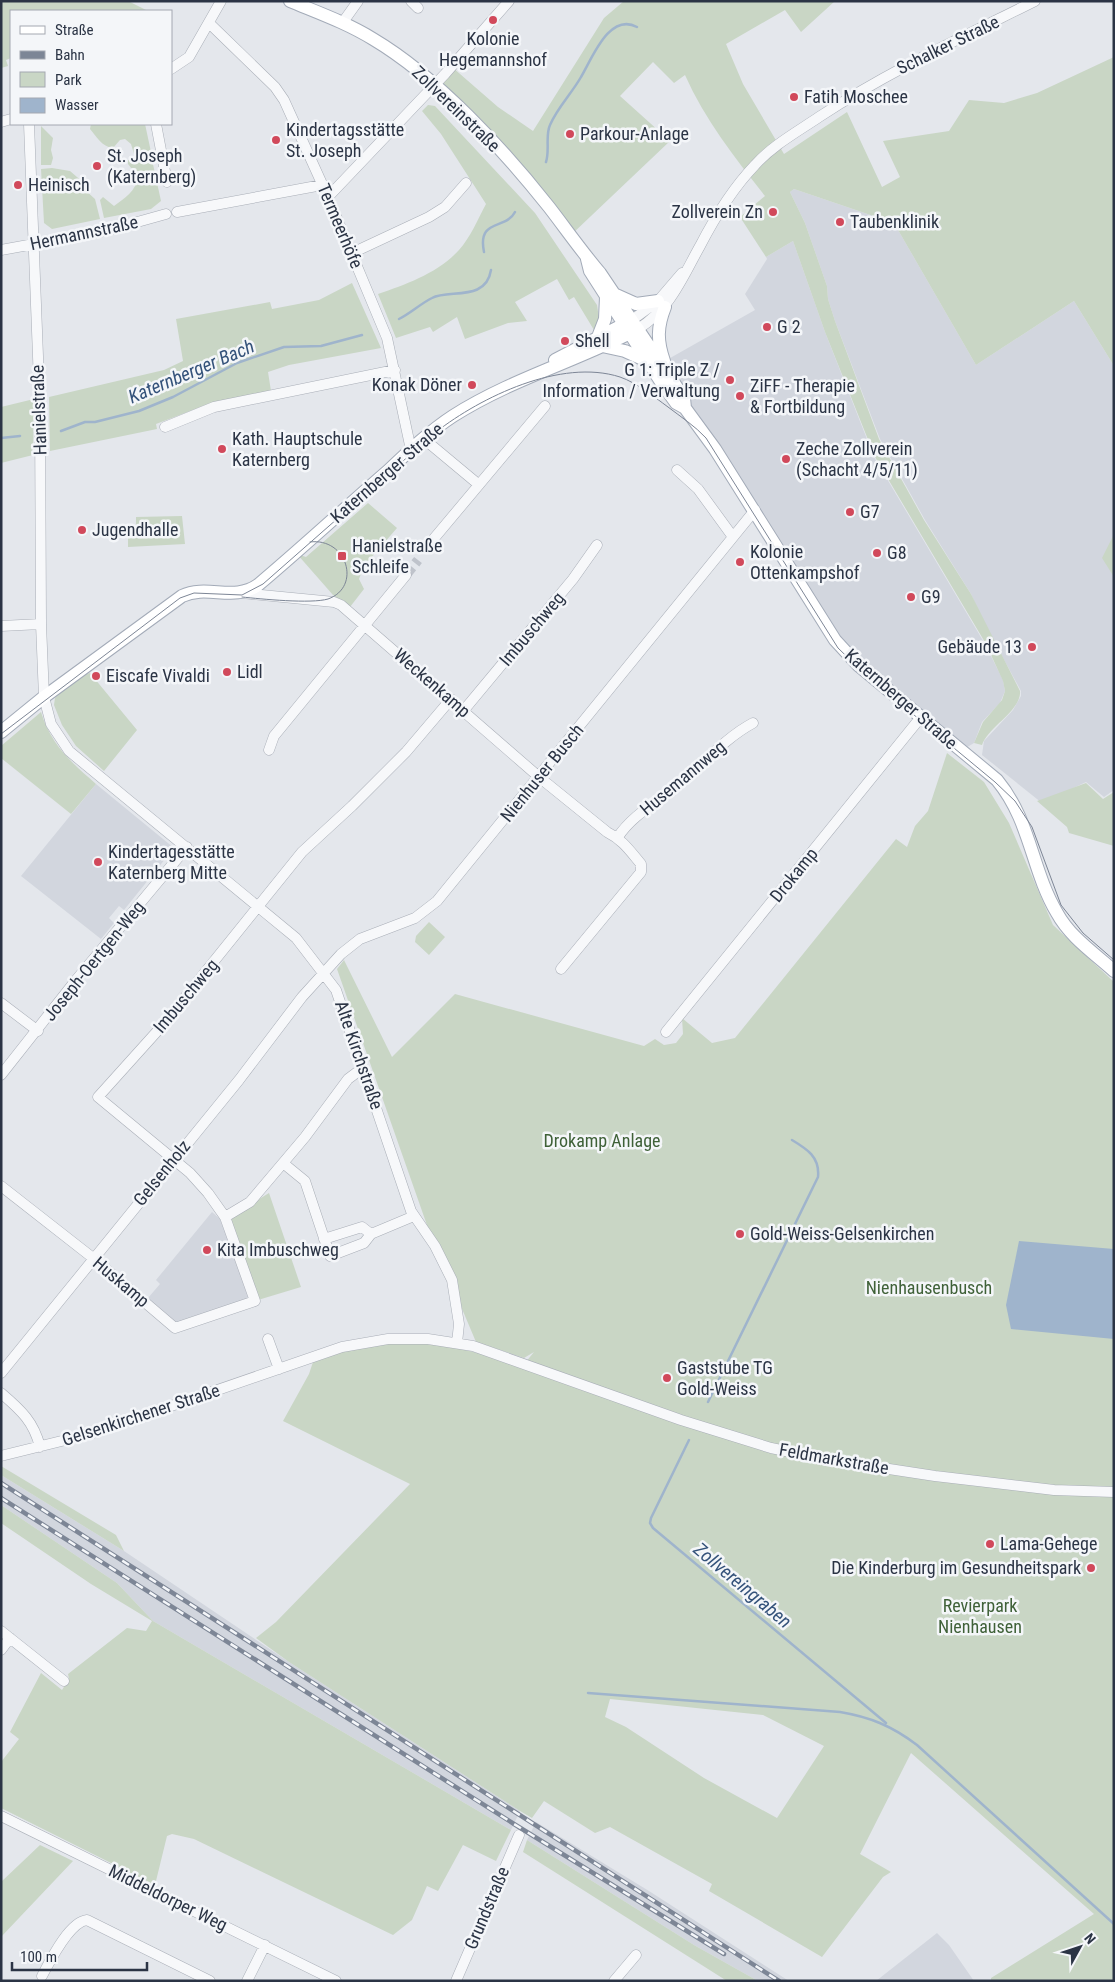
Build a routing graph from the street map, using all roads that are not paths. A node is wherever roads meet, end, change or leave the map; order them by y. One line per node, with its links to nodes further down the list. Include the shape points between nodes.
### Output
1 (221, 1): 7 (street)
2 (290, 1): 6 (main road, Zollvereinstraße)
3 (509, 1): 9 (street)
4 (1035, 1): 22 (street, Schalker Straße, via 882,77 778,144 739,183 694,256 679,288)
5 (355, 2): 6 (street)
6 (342, 22): 9 (main road, Zollvereinstraße, via 375,40)
7 (209, 23): 8 (street, via 189,57); 14 (street, Termeerhöfe, via 275,87)
8 (172, 68)
9 (434, 84): 15 (street); 21 (main road, Zollvereinstraße, via 525,179 600,273)
10 (29, 125): 18 (street, Hanielstraße)
11 (156, 125): 12 (street)
12 (167, 182)
13 (466, 183): 20 (street, via 444,207 429,217)
14 (322, 185): 15 (street, Termeerhöfe); 16 (street)
15 (328, 196): 20 (street, Termeerhöfe)
16 (177, 212)
17 (166, 214): 18 (street, Hermannstraße, via 105,232)
18 (34, 244): 19 (street, Hermannstraße); 41 (street, Hanielstraße, via 40,408)
19 (1, 250)
20 (352, 253): 26 (street, Termeerhöfe, via 387,338)
21 (611, 296): 22 (main road, via 636,304); 23 (main road, Zollvereinstraße); 24 (main road)
22 (662, 304): 23 (street, Schalker Straße); 27 (main road, via 657,339)
23 (631, 327): 24 (main road, Katernberger Straße); 25 (main road, Katernberger Straße); 27 (main road, Katernberger Straße)
24 (600, 342): 25 (main road); 31 (main road, Katernberger Straße, via 565,364 543,369 464,409)
25 (646, 361): 29 (main road, Katernberger Straße, via 676,402)
26 (395, 370): 30 (street, via 214,408); 32 (street, Termeerhöfe)
27 (669, 376): 29 (main road, Katernberger Straße, via 684,398)
28 (545, 406): 34 (street)
29 (685, 408): 35 (main road, Katernberger Straße)
30 (165, 427)
31 (424, 439): 32 (main road, Katernberger Straße); 34 (street)
32 (411, 450): 40 (main road, Katernberger Straße, via 263,581)
33 (676, 470): 36 (street, via 698,489)
34 (478, 484): 37 (street)
35 (755, 510): 36 (street, Nienhuser Busch); 47 (main road, Katernberger Straße, via 840,647)
36 (733, 538): 51 (street, Nienhuser Busch)
37 (431, 542)
38 (597, 545): 46 (street, Imbuschweg, via 573,579)
39 (406, 575): 42 (street)
40 (242, 593): 42 (street, Weckenkamp, via 338,603); 44 (main road, via 196,592 182,596)
41 (41, 624): 43 (street); 44 (street, Hanielstraße)
42 (365, 625): 45 (street, Weckenkamp); 50 (street, via 274,736)
43 (1, 626)
44 (44, 697): 49 (main road); 53 (street, Alte Kirchstraße, via 51,724 70,751)
45 (451, 700): 46 (street, Weckenkamp); 54 (street, Imbuschweg, via 406,752 302,852)
46 (464, 710): 51 (street, Weckenkamp)
47 (921, 717): 56 (main road, Katernberger Straße, via 996,780 1020,814 1056,913 1077,938); 60 (street, Drokamp)
48 (753, 723): 52 (street, Husemannweg, via 736,732 678,786 627,825)
49 (1, 732)
50 (269, 750)
51 (539, 777): 52 (street, via 607,832); 57 (street, Nienhuser Busch, via 430,908 405,923 360,939)
52 (618, 837): 55 (street, via 642,864 641,872)
53 (188, 847): 54 (street, Alte Kirchstraße); 59 (street, Joseph-Oertgen-Weg, via 76,980)
54 (259, 906): 57 (street, Alte Kirchstraße, via 296,938); 63 (street, Imbuschweg, via 161,1027 98,1097)
55 (561, 969)
56 (1114, 971)
57 (324, 974): 61 (street, Alte Kirchstraße, via 343,1006); 63 (street, Gelsenholz)
58 (1, 1003): 59 (street)
59 (38, 1031): 62 (street, Joseph-Oertgen-Weg)
60 (666, 1032)
61 (364, 1070): 64 (street, via 348,1079); 66 (street, Alte Kirchstraße)
62 (1, 1075)
63 (173, 1159): 67 (street, Imbuschweg, via 208,1193); 70 (street, Gelsenholz)
64 (283, 1163): 67 (street, via 250,1202); 69 (street, via 305,1181)
65 (1, 1186): 70 (street, Huskamp)
66 (414, 1216): 68 (street); 73 (street, Alte Kirchstraße, via 435,1246 452,1280 459,1324)
67 (225, 1217): 71 (street, Imbuschweg)
68 (372, 1234): 69 (street, via 362,1226); 69 (street, via 364,1243 330,1256)
69 (324, 1239)
70 (93, 1258): 71 (street, Huskamp, via 175,1328); 75 (street, Gelsenholz)
71 (255, 1301)
72 (268, 1339): 74 (street)
73 (457, 1343): 74 (street, Gelsenkirchener Straße, via 408,1338 365,1342); 76 (street, Gelsenkirchener Straße)
74 (279, 1369): 78 (street, Gelsenkirchener Straße)
75 (1, 1373)
76 (564, 1379): 80 (street, Feldmarkstraße, via 728,1436 830,1460 1054,1490)
77 (1, 1393): 78 (street, via 33,1424)
78 (40, 1448): 79 (street, Gelsenkirchener Straße)
79 (1, 1456)
80 (1114, 1492)
81 (1, 1631): 82 (street)
82 (10, 1638): 83 (street); 84 (street)
83 (1, 1650)
84 (64, 1681)
85 (1, 1816): 87 (street, Middeldorper Weg)
86 (519, 1835): 93 (street, Grundstraße)
87 (265, 1945): 91 (street); 92 (street, Middeldorper Weg)
88 (636, 1955): 94 (street)
89 (42, 1976): 90 (street, via 73,1927 81,1920 87,1920)
90 (210, 1981)
91 (247, 1981)
92 (336, 1981)
93 (456, 1981)
94 (614, 1981)

